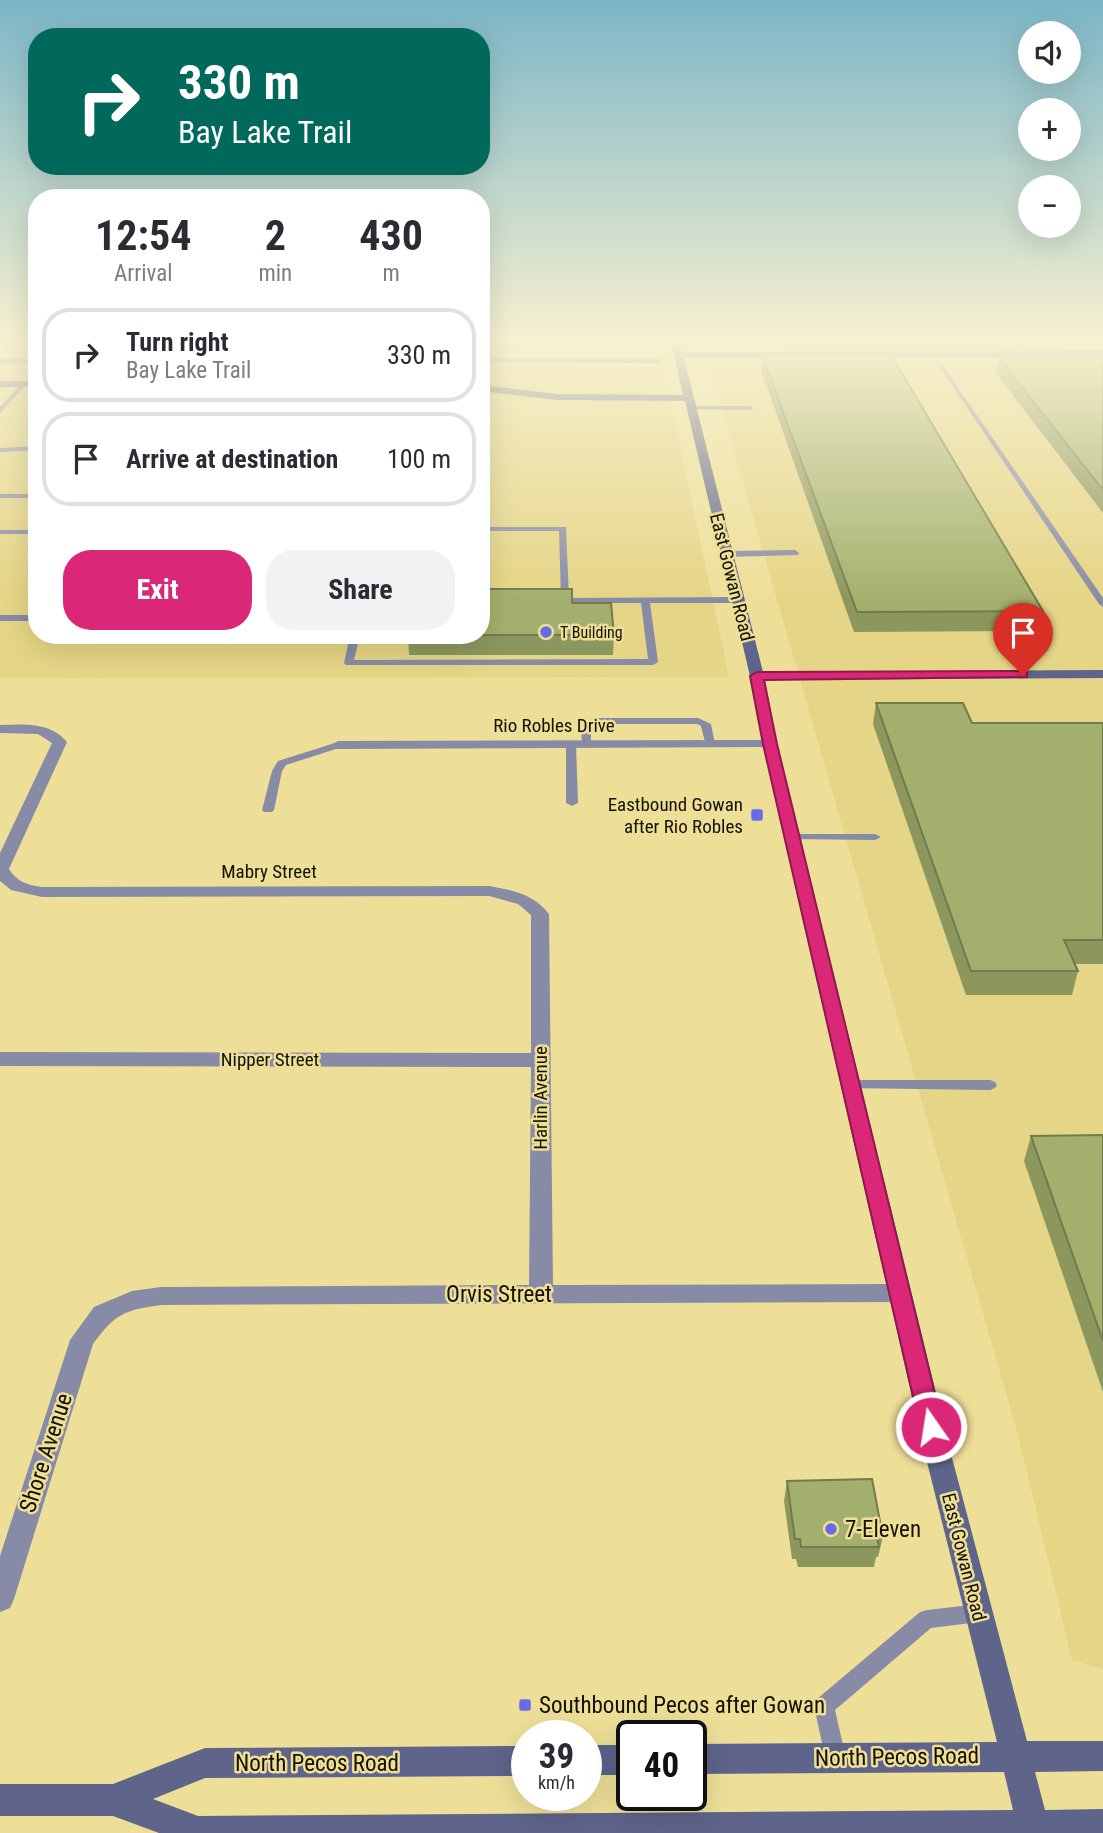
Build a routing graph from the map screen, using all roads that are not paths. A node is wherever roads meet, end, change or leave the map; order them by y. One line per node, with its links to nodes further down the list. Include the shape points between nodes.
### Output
1 (695, 427): 11 (street, East Gowan Road)
2 (982, 427): 16 (lane)
3 (28, 448): 4 (lane)
4 (0, 450)
5 (0, 496): 6 (lane)
6 (28, 496)
7 (490, 530): 15 (lane, via 563,529)
8 (28, 532): 9 (lane)
9 (0, 533)
10 (795, 553): 11 (lane)
11 (727, 554): 13 (street, East Gowan Road)
12 (645, 600): 13 (lane); 15 (lane); 19 (lane, via 653,663 349,663)
13 (738, 600): 21 (street, East Gowan Road)
14 (554, 601): 15 (lane)
15 (565, 601)
16 (1103, 604)
17 (0, 618): 18 (lane)
18 (28, 618)
19 (353, 644)
20 (1103, 674): 21 (street)
21 (757, 676): 26 (street, East Gowan Road)
22 (0, 729): 31 (street, Mabry Street, via 36,729 55,736 60,743 1,869 7,882 19,889 489,891)
23 (338, 744): 24 (street, Rio Robles Drive); 28 (lane, via 282,763)
24 (579, 744): 25 (street, Rio Robles Drive); 25 (lane, via 586,725 594,721 698,721 706,724); 27 (lane)
25 (710, 744): 26 (street, Rio Robles Drive)
26 (770, 744): 29 (street, East Gowan Road)
27 (572, 803)
28 (268, 810)
29 (792, 837): 30 (lane); 34 (street, East Gowan Road)
30 (875, 837)
31 (532, 904): 33 (street, Harlin Avenue, via 540,915)
32 (0, 1059): 33 (street, Nipper Street)
33 (540, 1059): 37 (street, Harlin Avenue)
34 (850, 1085): 35 (lane); 36 (street, East Gowan Road)
35 (990, 1085)
36 (899, 1293): 37 (street, Orvis Street); 40 (street, East Gowan Road)
37 (541, 1294): 38 (street, Orvis Street, via 161,1296 132,1300)
38 (102, 1314): 39 (street, Shore Avenue, via 82,1340)
39 (0, 1599)
40 (979, 1613): 41 (street, East Gowan Road); 43 (lane, via 927,1619 824,1706)
41 (1015, 1756): 42 (street, North Pecos Road); 43 (street, North Pecos Road); 49 (street, East Gowan Road)
42 (1103, 1756)
43 (835, 1758): 44 (street, North Pecos Road)
44 (707, 1759)
45 (511, 1761): 47 (street, North Pecos Road, via 205,1763)
46 (0, 1800): 47 (street, North Pecos Road)
47 (113, 1800): 49 (street, North Pecos Road, via 198,1832)
48 (1103, 1825): 49 (street, North Pecos Road)
49 (1034, 1829)

